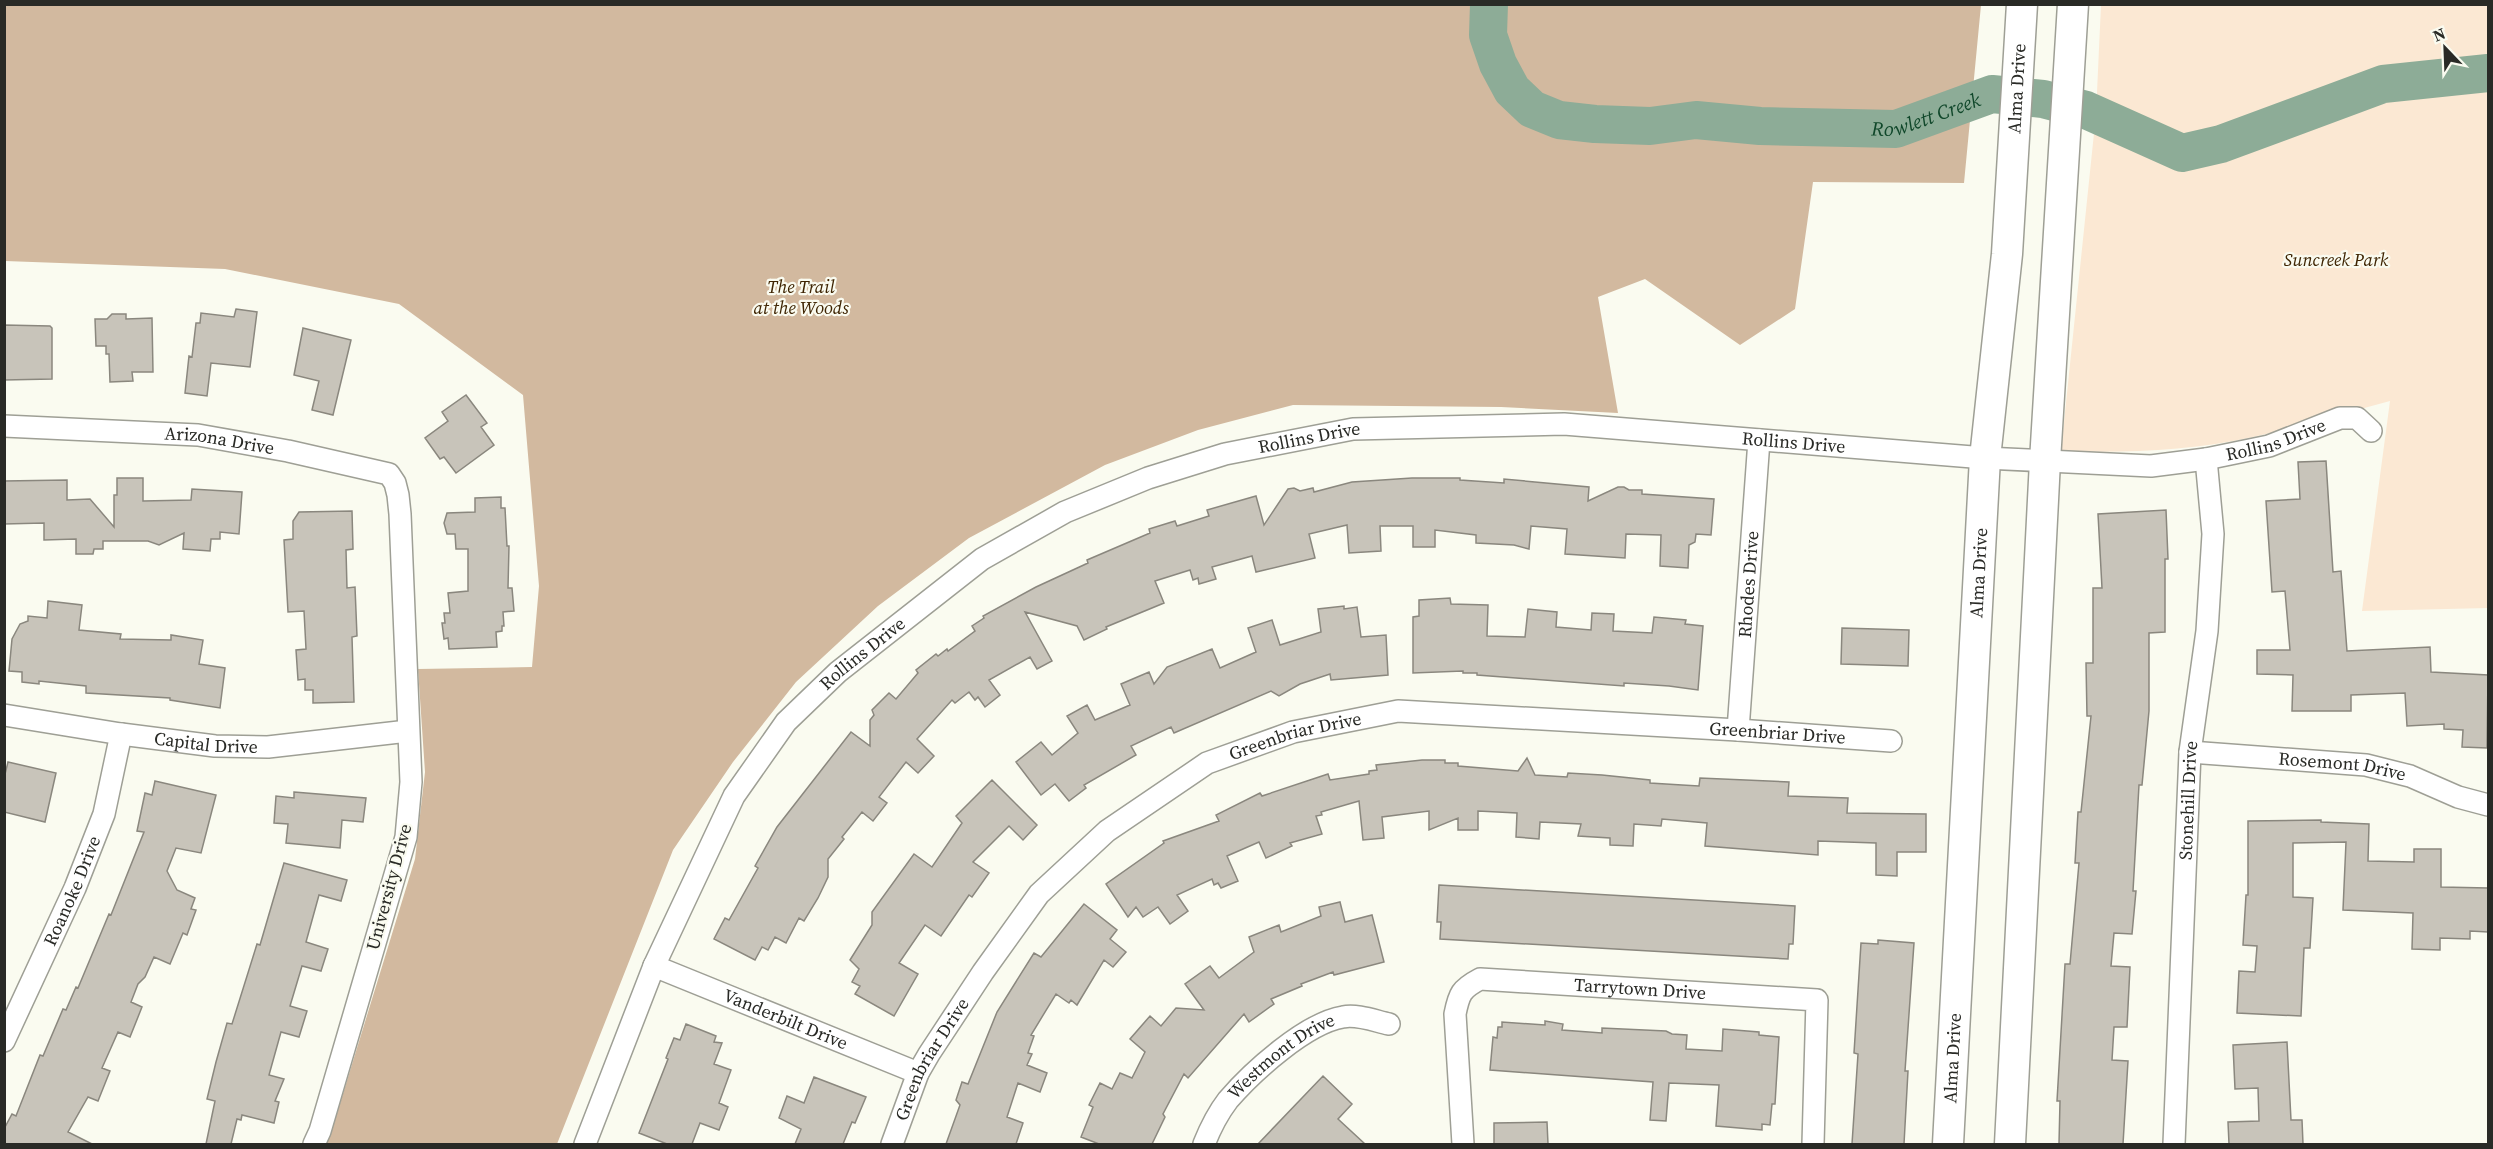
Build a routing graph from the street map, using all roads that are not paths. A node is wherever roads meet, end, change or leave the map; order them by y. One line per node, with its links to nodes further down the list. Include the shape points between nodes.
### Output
1 (2022, 4): 6 (main road, Alma Drive, via 2007,254)
2 (2073, 4): 8 (main road)
3 (4, 426): 9 (street, Arizona Drive, via 198,435 288,451 389,474 395,483)
4 (2372, 430): 7 (street, Rollins Drive, via 2357,418 2340,418 2269,446)
5 (1759, 440): 6 (street, Rollins Drive); 11 (street, Rhodes Drive); 17 (street, Rollins Drive, via 1564,424 1353,429 1225,454 1148,478 1065,512 982,559 838,672 786,722 734,796)
6 (1985, 458): 8 (street, Rollins Drive); 27 (main road, Alma Drive)
7 (2206, 459): 8 (street, Rollins Drive, via 2151,466); 15 (street, Stonehill Drive, via 2211,567 2207,630)
8 (2045, 461): 28 (main road)
9 (400, 514): 12 (street, University Drive)
10 (4, 715): 13 (street, Capital Drive)
11 (1738, 730): 14 (street, Greenbriar Drive); 20 (street, Greenbriar Drive, via 1398,711 1293,732 1207,763 1107,831 1039,894)
12 (408, 731): 13 (street, Capital Drive, via 268,747 215,746); 21 (street, University Drive, via 411,782 406,837)
13 (121, 734): 19 (street, Roanoke Drive, via 104,814 88,856)
14 (1891, 741)
15 (2190, 752): 16 (street, Rosemont Drive, via 2366,765 2410,776); 29 (street, Stonehill Drive)
16 (2488, 806)
17 (654, 966): 20 (street, Vanderbilt Drive); 22 (street, Rollins Drive)
18 (1389, 1024): 24 (street, Westmont Drive, via 1343,1017 1312,1029 1266,1061 1227,1101)
19 (4, 1041)
20 (918, 1073): 23 (street, Greenbriar Drive)
21 (314, 1144)
22 (585, 1144)
23 (892, 1144)
24 (1204, 1144)
25 (1463, 1144): 26 (street, Tarrytown Drive, via 1455,1014 1458,997 1466,986 1480,979 1817,1000)
26 (1813, 1144)
27 (1948, 1144)
28 (2010, 1144)
29 (2174, 1144)

